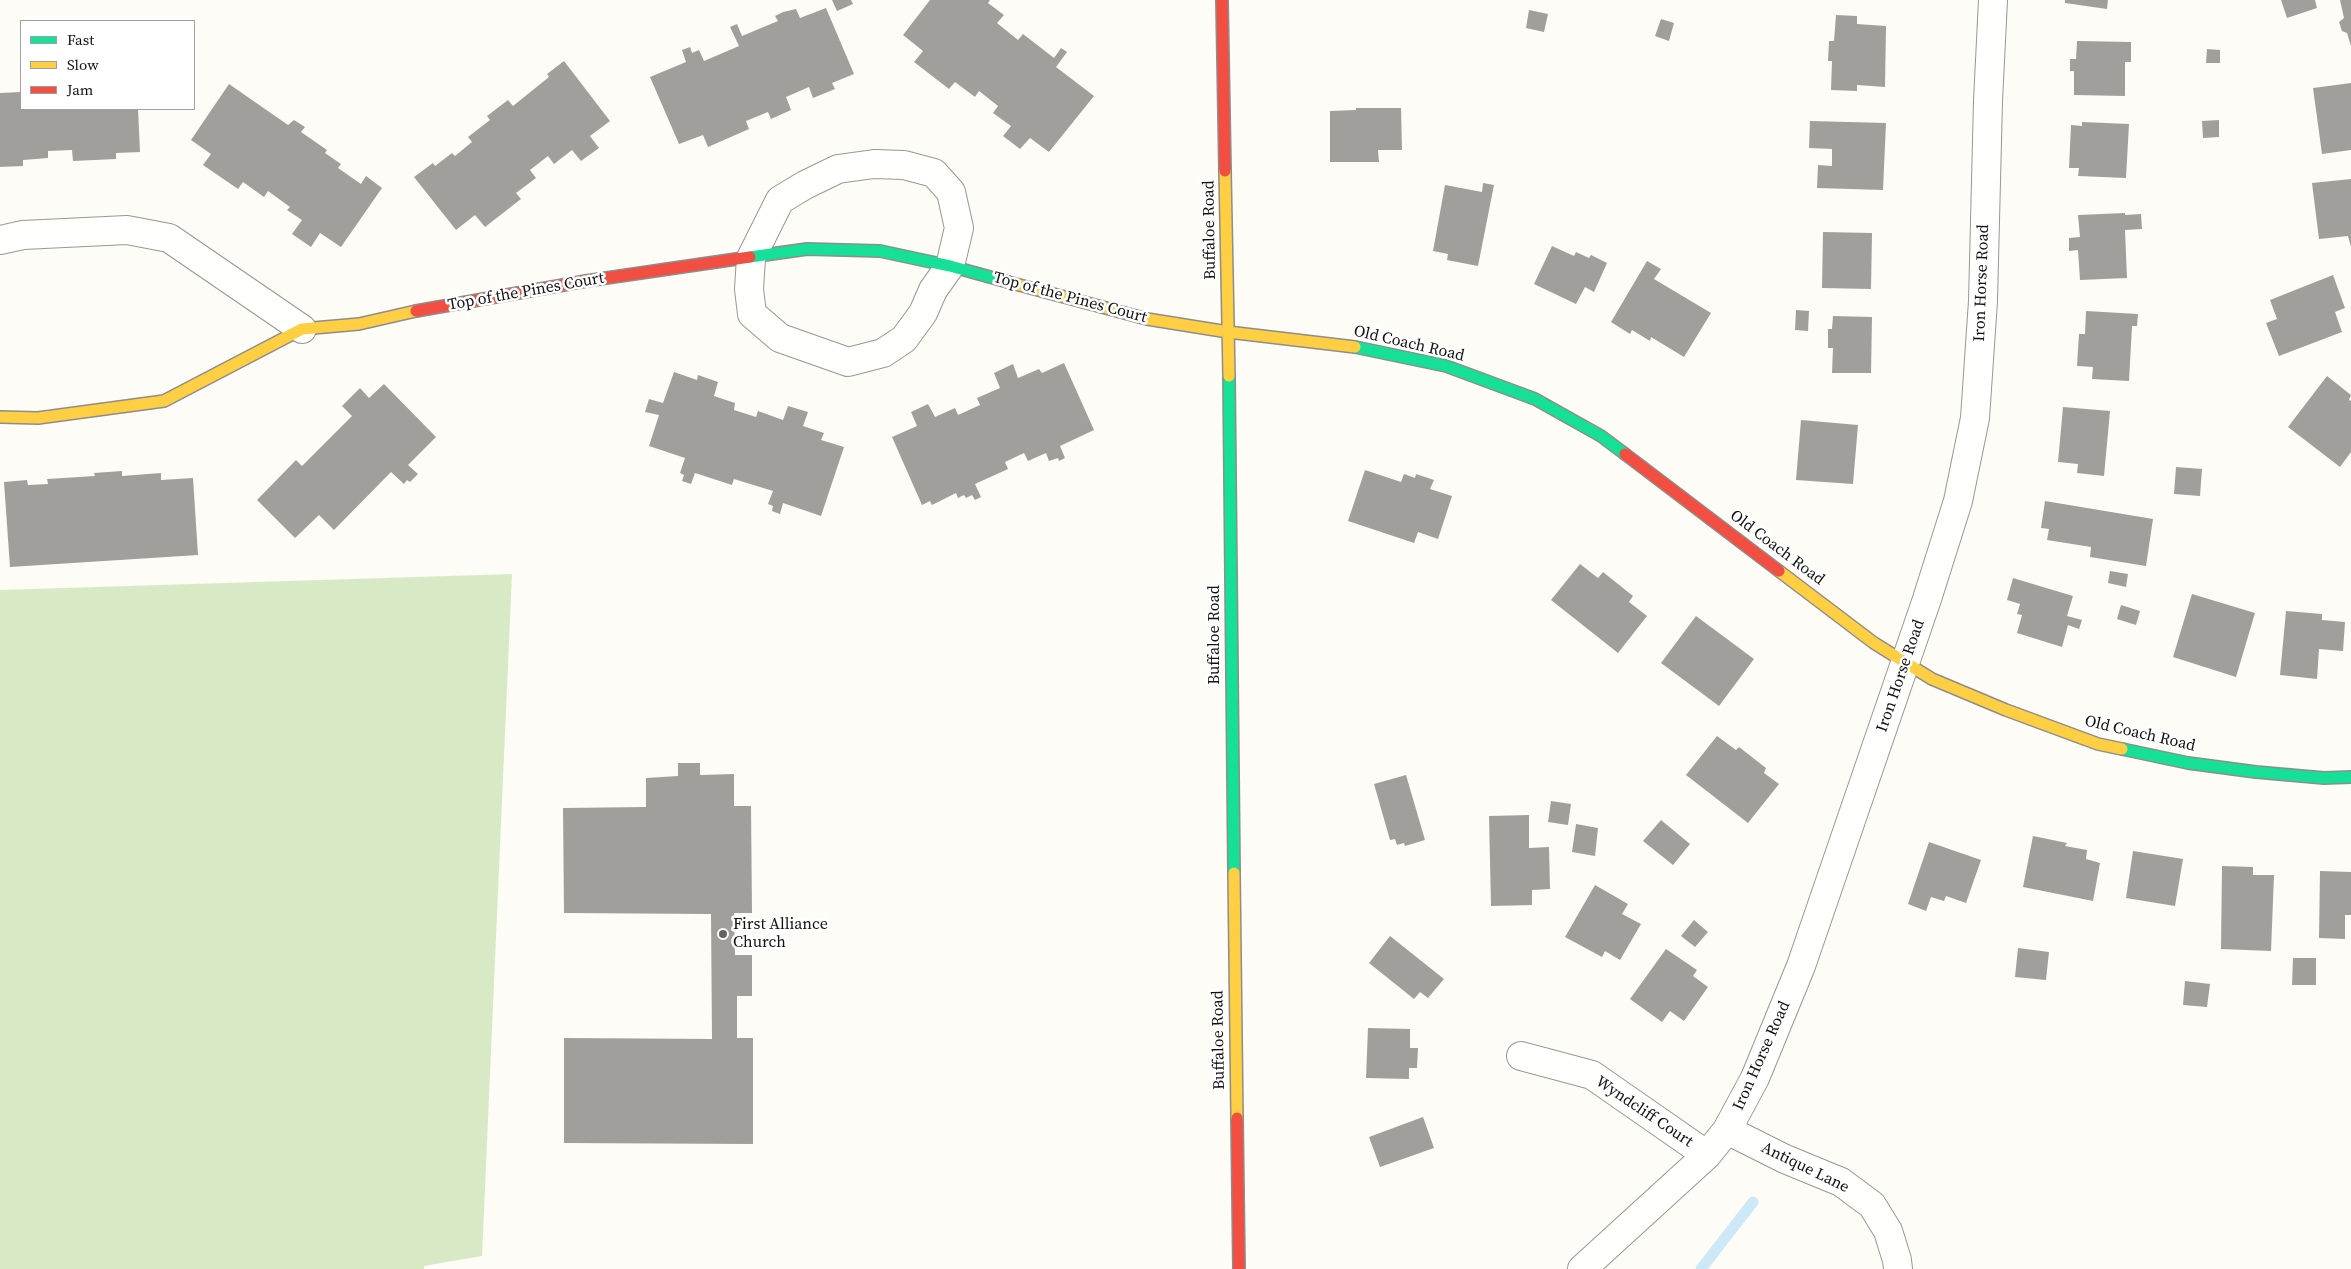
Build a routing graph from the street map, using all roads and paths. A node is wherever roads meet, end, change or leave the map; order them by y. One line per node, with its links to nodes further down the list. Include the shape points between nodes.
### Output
1 (1222, 0): 8 (street, Buffaloe Road)
2 (1993, 0): 10 (street, Iron Horse Road, via 1983,301 1975,418 1958,501)
3 (0, 240): 7 (street, via 23,234 127,230 169,238)
4 (751, 258): 5 (street, Top of the Pines Court, via 807,249 880,252); 5 (street, via 749,289 752,314 780,338 848,362 883,352 904,339); 5 (street, via 780,200 838,169 874,164 904,165 934,172 951,192 959,228); 7 (street, Top of the Pines Court, via 586,281 414,311 359,324)
5 (950, 266): 6 (street, Top of the Pines Court, via 1147,319)
6 (1191, 325): 8 (street, Old Coach Road)
7 (302, 329): 9 (street, Top of the Pines Court, via 164,401 38,418)
8 (1228, 332): 10 (street, Old Coach Road, via 1363,348 1446,366 1535,399 1601,436 1874,643); 15 (street, Buffaloe Road)
9 (0, 416)
10 (1904, 662): 11 (street, Old Coach Road, via 1932,679 2098,744 2188,763 2256,772); 13 (street, Iron Horse Road, via 1801,966 1755,1078)
11 (2351, 777)
12 (1522, 1056): 14 (street, Wyndcliff Court, via 1592,1075)
13 (1727, 1130): 14 (street, Iron Horse Road); 17 (street, Antique Lane, via 1841,1182 1872,1205 1888,1231)
14 (1707, 1155): 16 (street, Iron Horse Road)
15 (1239, 1269)
16 (1582, 1269)
17 (1898, 1269)

